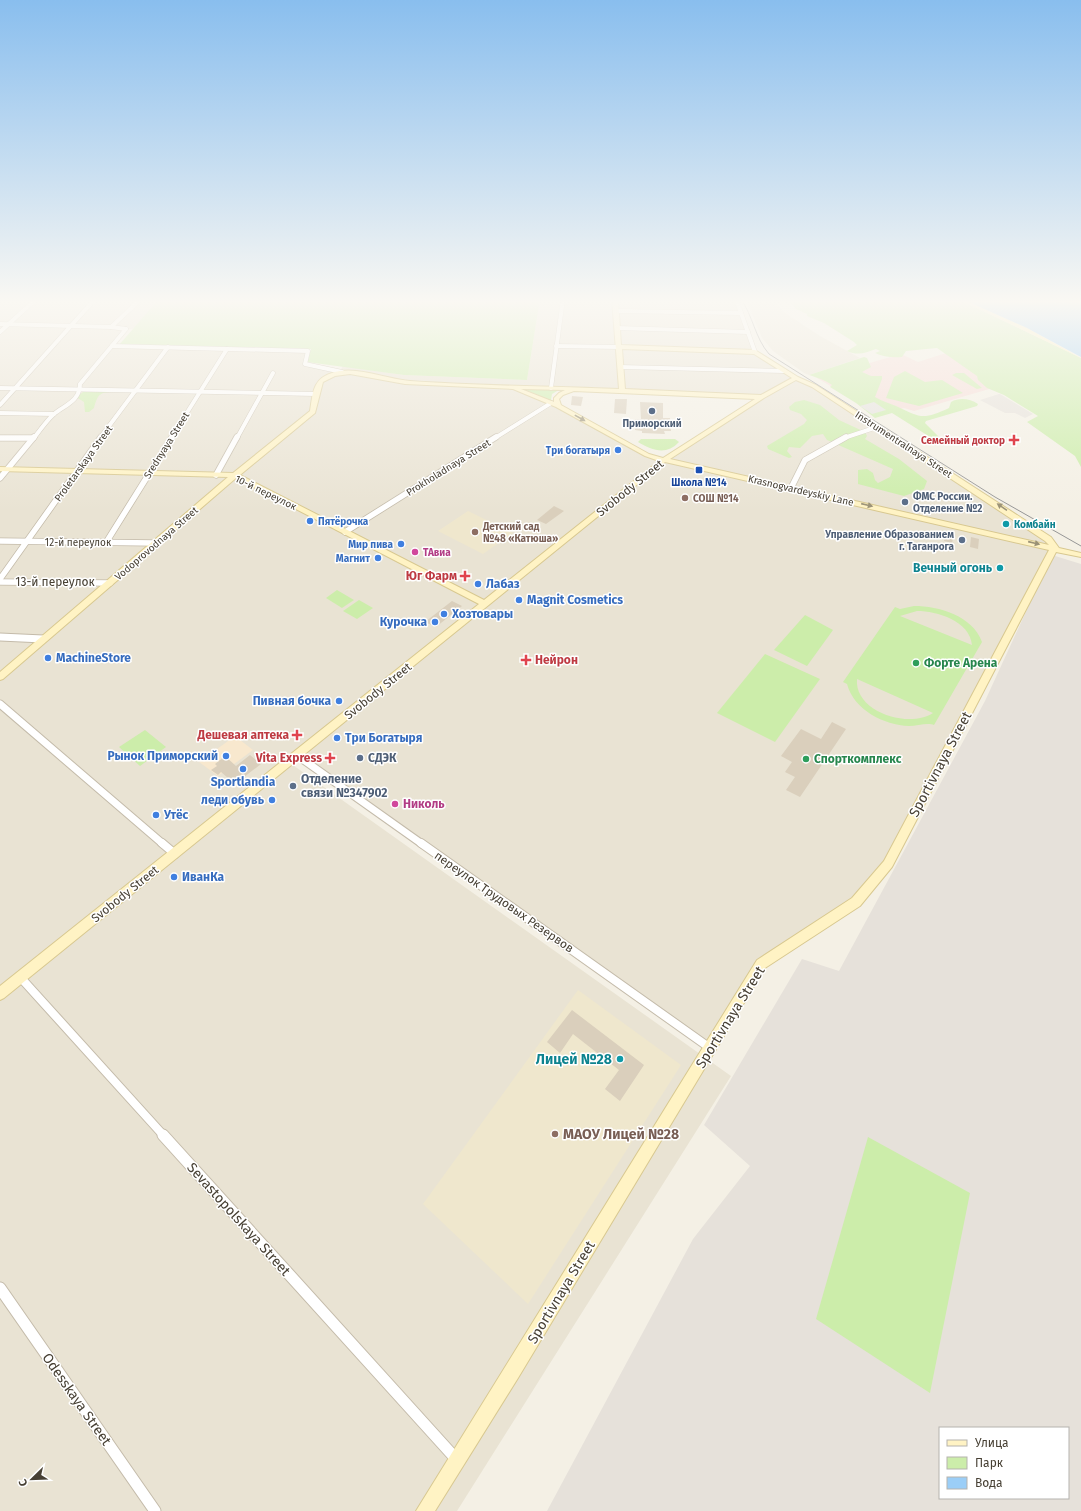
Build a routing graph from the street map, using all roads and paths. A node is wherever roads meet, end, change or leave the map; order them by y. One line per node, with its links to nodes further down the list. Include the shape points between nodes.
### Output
1 (32, 370): 15 (street)
2 (92, 370): 17 (street, via 80,384)
3 (152, 370): 19 (street, Proletarskaya Street)
4 (214, 370): 21 (street, Srednyaya Street)
5 (335, 370): 10 (street)
6 (554, 370): 16 (street)
7 (620, 370): 20 (main road)
8 (723, 370): 9 (street)
9 (784, 371): 12 (main road, Instrumentralnaya Street)
10 (342, 372): 13 (main road, via 405,382); 23 (main road, via 321,381)
11 (273, 373): 22 (street)
12 (796, 378): 24 (main road, Svobody Street); 30 (main road, Instrumentralnaya Street, via 814,386)
13 (511, 387): 16 (main road); 25 (main road, Krasnogvardeyskiy Lane)
14 (0, 388): 15 (street)
15 (15, 388): 17 (street); 26 (street)
16 (552, 388): 18 (main road)
17 (80, 389): 19 (street); 29 (street, via 70,404)
18 (574, 389): 20 (main road); 27 (main road, via 556,399)
19 (137, 390): 21 (street); 35 (street, Proletarskaya Street)
20 (622, 390): 24 (main road)
21 (200, 391): 22 (street); 36 (street, Srednyaya Street)
22 (262, 393): 23 (street); 37 (street)
23 (316, 394): 38 (main road, Vodoprovodnaya Street, via 313,412)
24 (762, 398): 33 (main road, Svobody Street)
25 (551, 403): 27 (main road, Krasnogvardeyskiy Lane); 42 (street, Prokholadnaya Street)
26 (0, 405)
27 (558, 406): 33 (main road, Krasnogvardeyskiy Lane, one-way to 33, via 648,455)
28 (0, 413): 29 (street)
29 (54, 414): 32 (street)
30 (877, 427): 40 (street, via 850,435 805,460); 41 (main road, Instrumentralnaya Street, one-way to 30)
31 (0, 438): 32 (street)
32 (33, 438): 34 (street)
33 (664, 460): 40 (main road, Krasnogvardeyskiy Lane); 53 (main road, Svobody Street)
34 (3, 469): 35 (main road, 10-й переулок); 39 (street)
35 (76, 471): 36 (main road, 10-й переулок); 46 (street, Proletarskaya Street)
36 (148, 473): 37 (main road, 10-й переулок); 45 (street, Srednyaya Street)
37 (216, 475): 38 (main road, 10-й переулок)
38 (235, 475): 42 (main road, 10-й переулок); 47 (main road, Vodoprovodnaya Street)
39 (0, 478)
40 (791, 488): 43 (main road, Krasnogvardeyskiy Lane, one-way to 43)
41 (1020, 520): 43 (main road, via 1024,527 1021,533); 48 (main road, Instrumentralnaya Street, via 1048,539)
42 (345, 532): 53 (main road, 10-й переулок)
43 (1002, 536): 48 (main road, Krasnogvardeyskiy Lane, one-way to 48)
44 (0, 541): 46 (street, 12-й переулок)
45 (107, 541): 46 (street, 12-й переулок); 47 (street, 12-й переулок)
46 (27, 542): 50 (street, Proletarskaya Street)
47 (156, 543): 52 (main road, Vodoprovodnaya Street)
48 (1055, 548): 49 (main road, Krasnogvardeyskiy Lane); 62 (main road, Sportivnaya Street, via 888,864 856,902 761,964)
49 (1081, 555)
50 (0, 579)
51 (0, 582): 52 (street, 13-й переулок)
52 (110, 583): 55 (main road, Vodoprovodnaya Street)
53 (486, 604): 58 (main road, Svobody Street)
54 (0, 637): 55 (street)
55 (43, 639): 56 (main road, Vodoprovodnaya Street)
56 (0, 677)
57 (0, 704): 59 (street)
58 (298, 756): 59 (main road, Svobody Street); 62 (street, переулок Трудовых Резервов)
59 (175, 854): 60 (main road, Svobody Street)
60 (20, 978): 61 (main road, Svobody Street); 64 (street, Sevastopolskaya Street)
61 (0, 994)
62 (710, 1048): 64 (main road, Sportivnaya Street)
63 (0, 1288): 65 (street, Odesskaya Street)
64 (457, 1460): 66 (main road, Sportivnaya Street)
65 (155, 1511)
66 (425, 1511)

